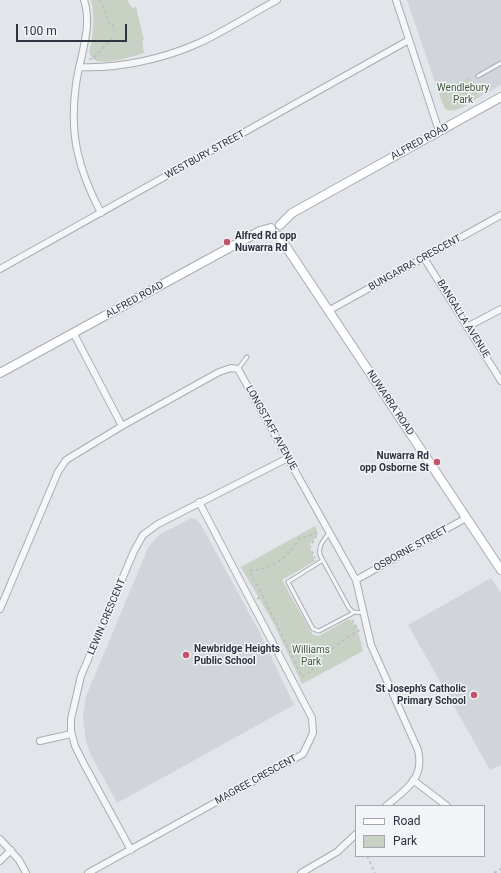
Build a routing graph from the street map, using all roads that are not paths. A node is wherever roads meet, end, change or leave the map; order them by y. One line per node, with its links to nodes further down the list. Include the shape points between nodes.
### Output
1 (84, 0): 6 (street, via 88,12 87,26)
2 (277, 0): 6 (street, via 198,43 130,64 98,68)
3 (396, 0): 4 (street)
4 (409, 40): 9 (street); 10 (street, WESTBURY STREET)
5 (501, 63): 7 (lane)
6 (79, 67): 10 (street, via 74,103 75,140 85,182)
7 (478, 76)
8 (501, 97): 9 (street, ALFRED ROAD)
9 (439, 131): 12 (street, ALFRED ROAD, via 292,213)
10 (101, 213): 16 (street, WESTBURY STREET)
11 (501, 215): 15 (street, BUNGARRA CRESCENT)
12 (280, 225): 13 (street, via 274,224); 14 (street, via 283,231)
13 (271, 228): 14 (street, via 274,235); 20 (street, ALFRED ROAD, via 260,231)
14 (279, 236): 18 (street, NUWARRA ROAD)
15 (424, 258): 18 (street, BUNGARRA CRESCENT); 19 (street, BANGALLA AVENUE)
16 (0, 269)
17 (501, 308): 19 (street)
18 (328, 311): 28 (street, NUWARRA ROAD)
19 (467, 327): 24 (street, BANGALLA AVENUE)
20 (74, 334): 23 (street, ALFRED ROAD); 25 (street)
21 (247, 357): 22 (lane)
22 (238, 369): 25 (street, via 231,368 219,372); 26 (street, LONGSTAFF AVENUE)
23 (0, 373)
24 (501, 381)
25 (122, 426): 33 (street, via 66,460 58,472)
26 (288, 458): 27 (street, LEWIN CRESCENT); 29 (street, LONGSTAFF AVENUE)
27 (199, 502): 36 (street, LEWIN CRESCENT, via 143,535 81,676 71,719); 44 (street, MAGREE CRESCENT, via 312,718 313,733 303,754)
28 (466, 518): 31 (street, NUWARRA ROAD); 32 (street, OSBORNE STREET)
29 (330, 532): 30 (lane, via 319,549); 32 (street, LONGSTAFF AVENUE)
30 (323, 560): 34 (lane, via 349,608); 34 (lane, via 288,582 313,629 319,631)
31 (501, 570)
32 (356, 580): 35 (street, LONGSTAFF AVENUE)
33 (0, 609)
34 (355, 612): 35 (lane)
35 (364, 613): 38 (street, LONGSTAFF AVENUE, via 372,646 421,760)
36 (71, 734): 37 (street); 44 (street, LEWIN CRESCENT, via 84,764)
37 (40, 741)
38 (414, 780): 39 (street, LONGSTAFF AVENUE); 40 (street)
39 (387, 805)
40 (446, 805)
41 (355, 835): 48 (street, via 337,852)
42 (0, 839): 43 (street)
43 (11, 850): 45 (street); 46 (street)
44 (131, 850): 47 (street, MAGREE CRESCENT)
45 (0, 861)
46 (26, 873)
47 (88, 873)
48 (301, 873)

